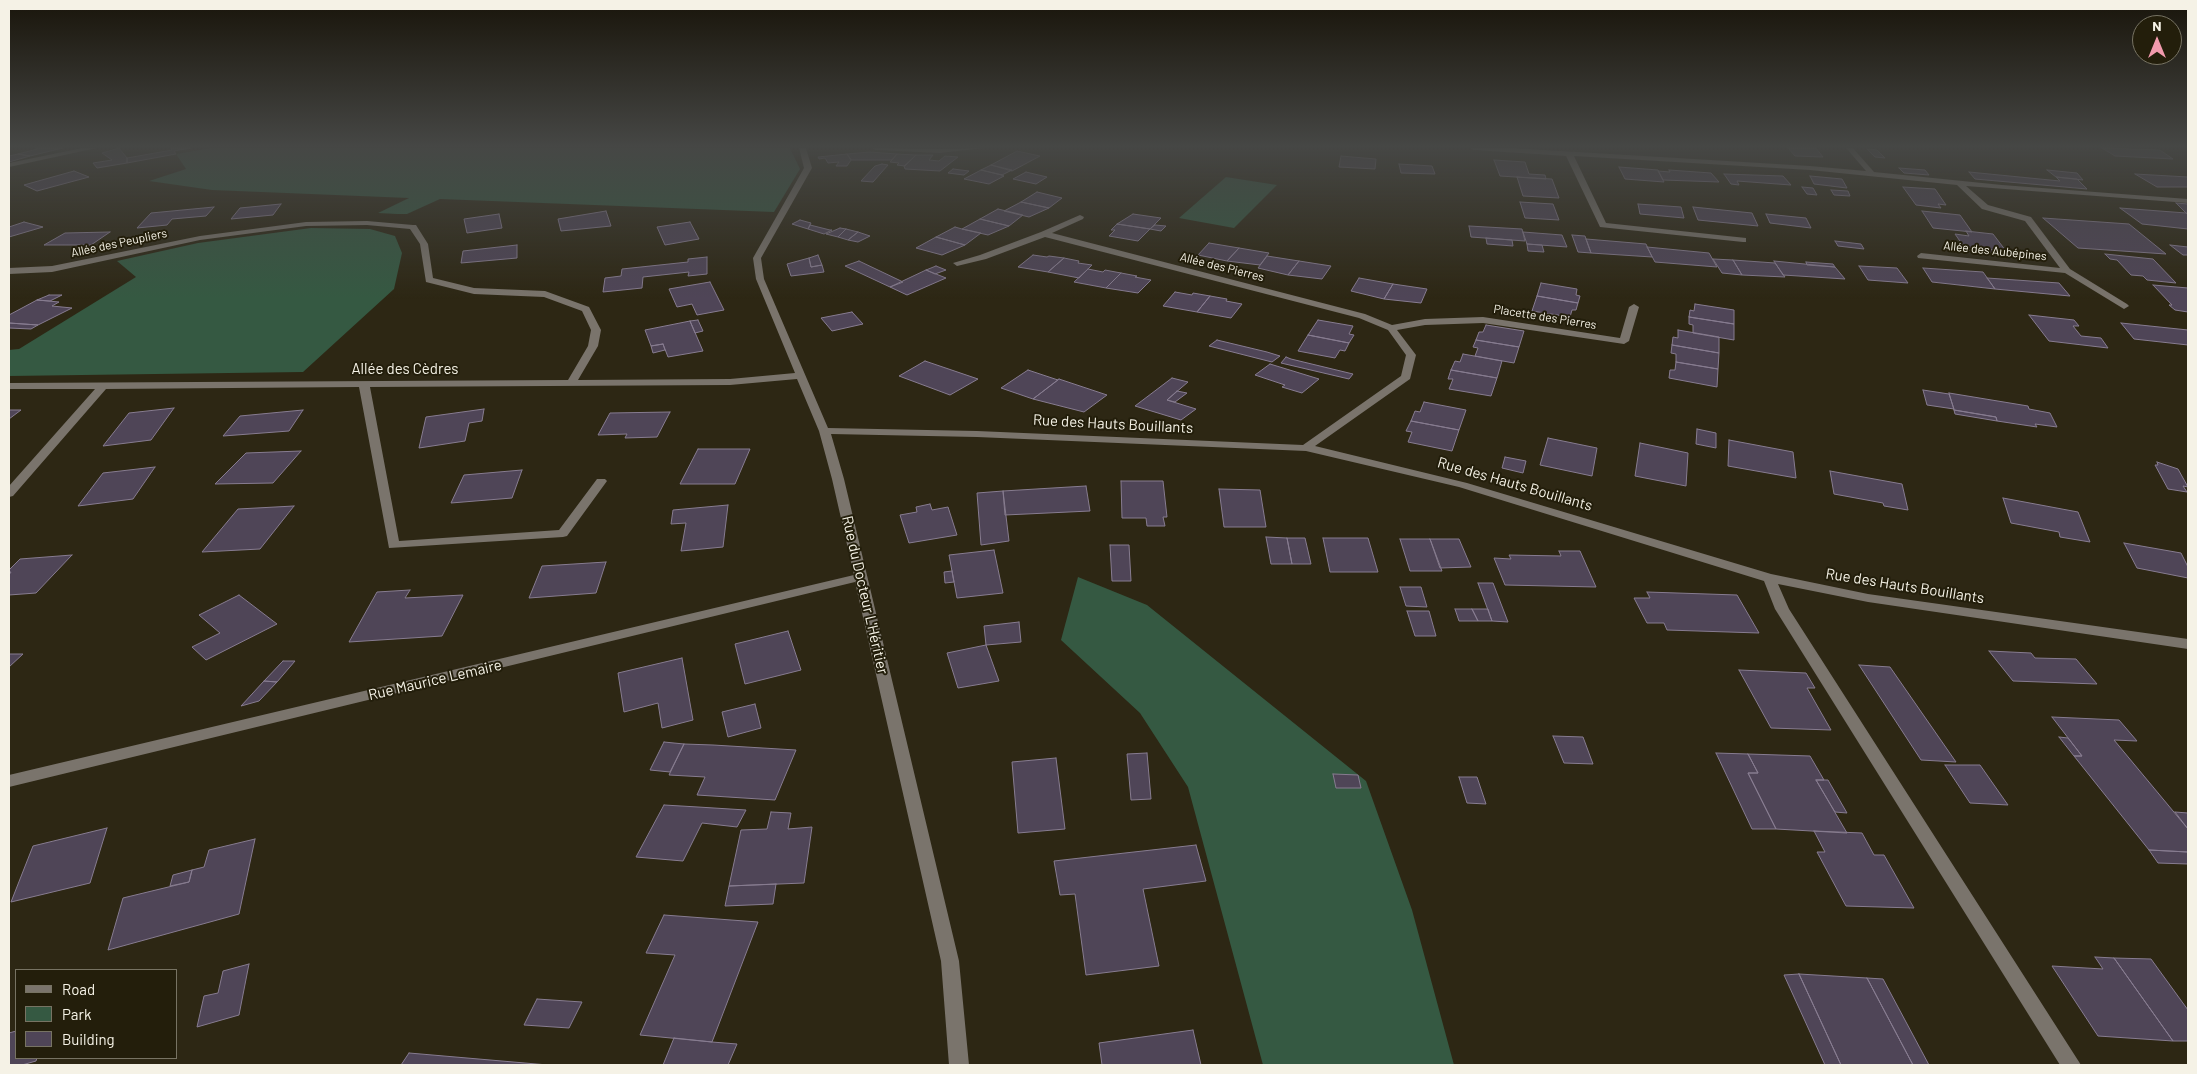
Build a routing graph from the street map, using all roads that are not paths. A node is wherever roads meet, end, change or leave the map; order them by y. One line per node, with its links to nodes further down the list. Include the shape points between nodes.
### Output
1 (791, 198): 16 (street, Rue du Docteur L'Héritier, via 757,258 760,279)
2 (1590, 198): 8 (street, via 1603,225)
3 (1975, 198): 12 (street, Allée des Aubépines, via 1985,207 2028,219)
4 (2153, 198): 5 (street)
5 (2188, 201)
6 (1080, 217): 7 (street)
7 (1044, 234): 10 (street, via 983,257); 15 (street, Allée des Pierres, via 1362,316)
8 (1743, 240)
9 (1921, 256): 12 (street, Allée des Aubépines)
10 (957, 263)
11 (9, 270): 18 (street, Allée des Peupliers, via 52,269 200,238 306,224 367,223 413,227 424,244 429,280 474,291 545,294 586,309 596,330 593,346)
12 (2067, 271): 14 (street, Allée des Aubépines)
13 (1634, 306): 15 (street, Placette des Pierres, via 1624,341 1483,320 1425,322)
14 (2124, 306)
15 (1392, 328): 22 (street, via 1411,355 1406,377)
16 (801, 376): 18 (street, Allée des Cèdres, via 730,382); 21 (street, Rue du Docteur L'Héritier)
17 (364, 384): 18 (street, Allée des Cèdres); 20 (street, Allée des Cèdres); 23 (street, via 393,545 563,533)
18 (571, 384)
19 (9, 386): 20 (street, Allée des Cèdres)
20 (103, 386): 24 (street)
21 (824, 431): 22 (street, Rue des Hauts Bouillants); 25 (street, Rue du Docteur L'Héritier)
22 (1306, 448): 26 (street, Rue des Hauts Bouillants, via 1463,486)
23 (601, 481)
24 (9, 493)
25 (861, 577): 28 (street, Rue Maurice Lemaire); 29 (street, Rue du Docteur L'Héritier, via 950,961)
26 (1769, 578): 27 (street, Rue des Hauts Bouillants, via 1868,598); 30 (street, via 1782,609)
27 (2188, 644)
28 (9, 782)
29 (960, 1065)
30 (2071, 1065)

